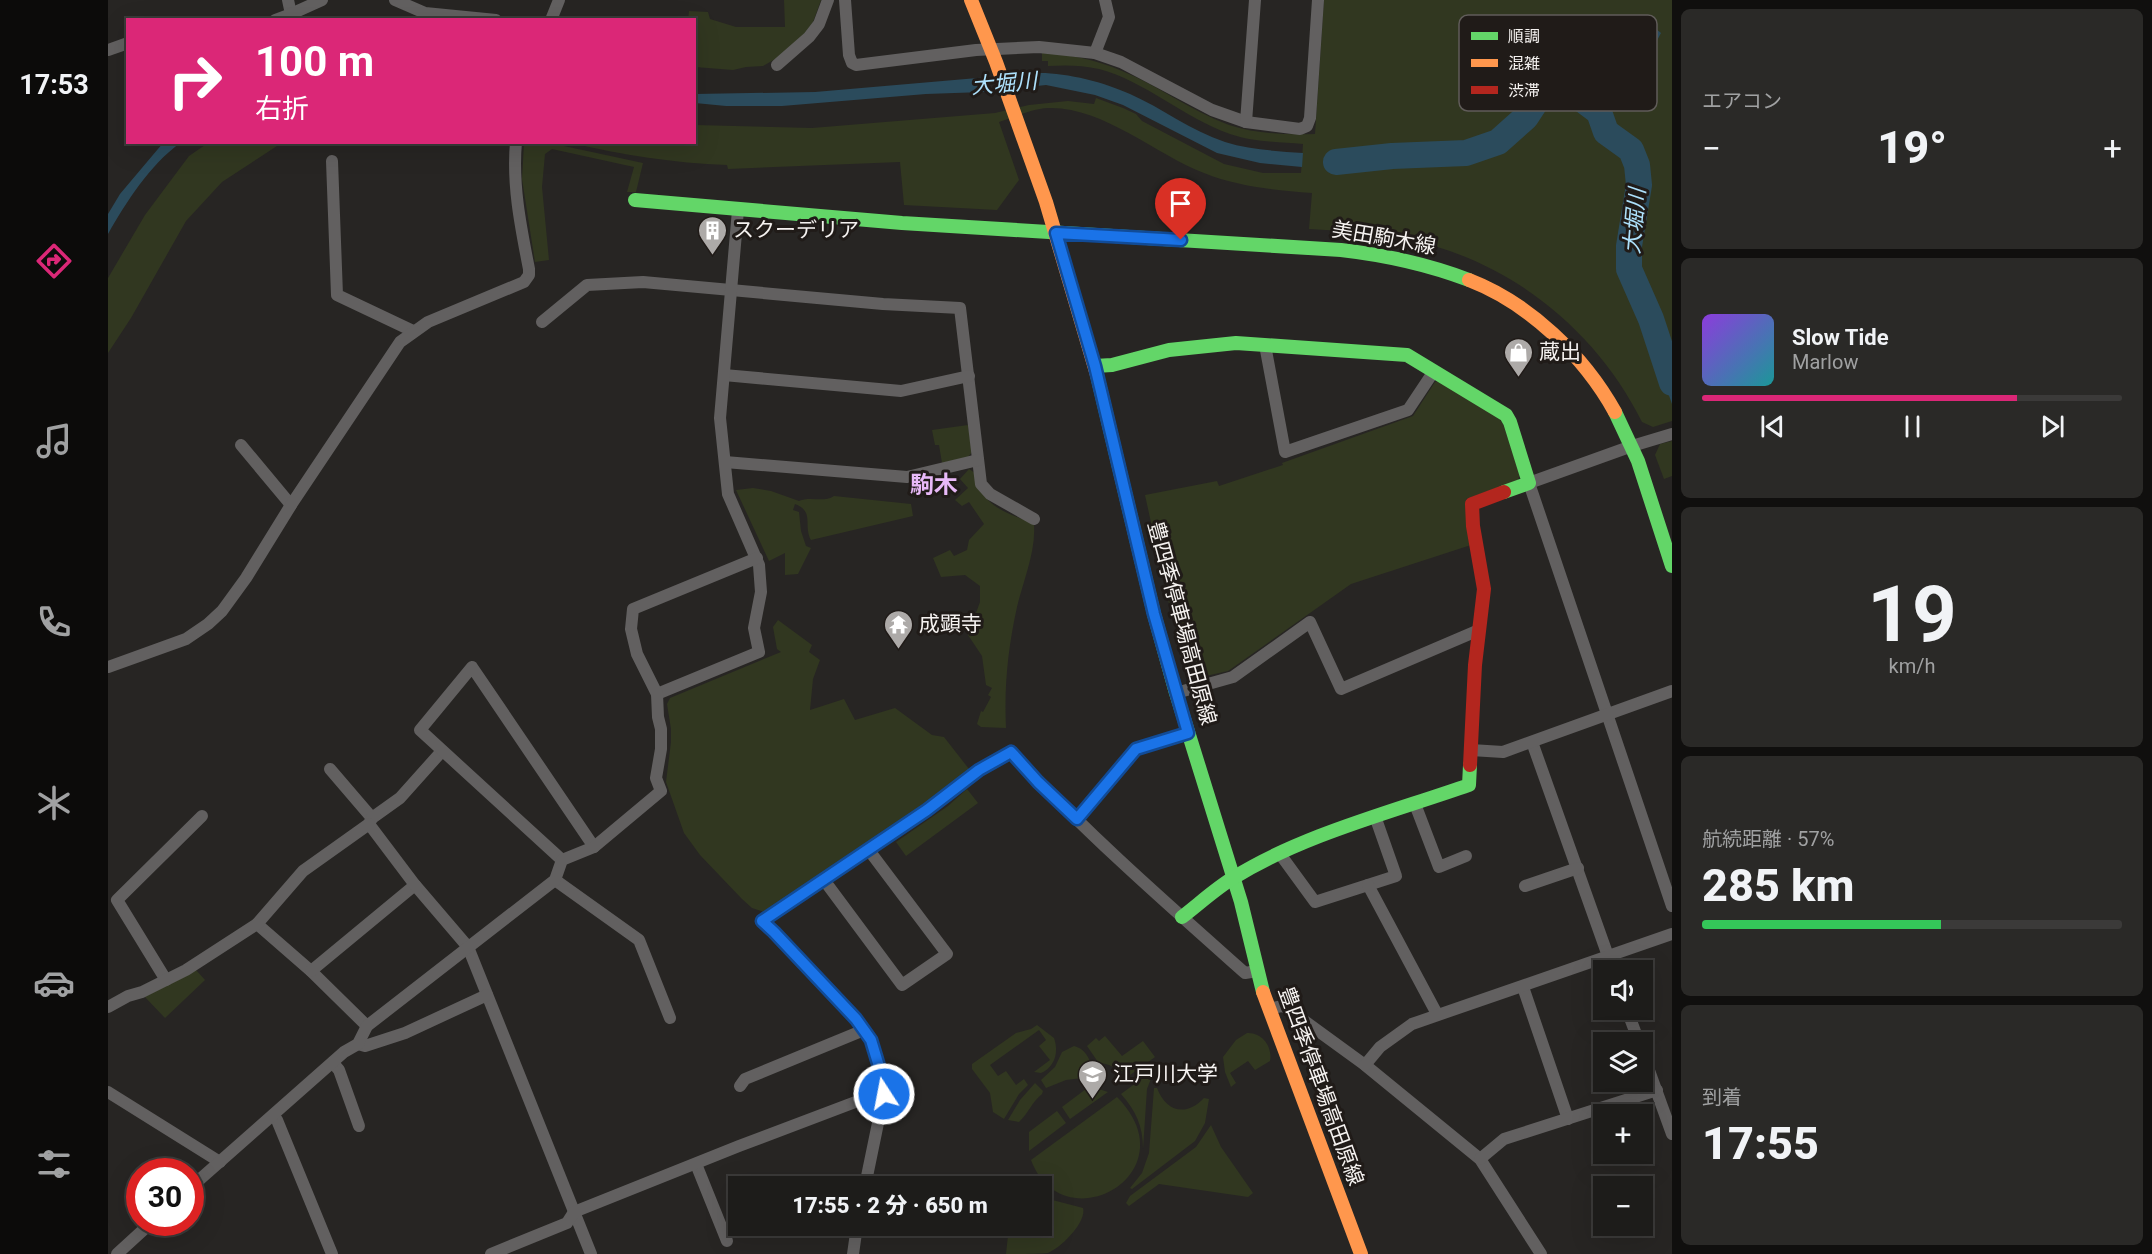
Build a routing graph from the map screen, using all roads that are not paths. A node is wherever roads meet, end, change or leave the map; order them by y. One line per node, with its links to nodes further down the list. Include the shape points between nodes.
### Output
1 (288, 0): 11 (street)
2 (322, 0): 11 (street)
3 (396, 0): 13 (street, via 425,13)
4 (559, 0): 14 (street)
5 (828, 0): 19 (street, via 809,37)
6 (845, 0): 18 (street, via 849,55 856,65 976,50)
7 (971, 0): 18 (street, 豊四季停車場高田原線)
8 (1105, 0): 17 (street, via 1109,17)
9 (1255, 0): 20 (street)
10 (1318, 0): 20 (street, via 1307,126 1286,129)
11 (291, 14): 12 (street)
12 (280, 18)
13 (476, 18)
14 (552, 18)
15 (126, 43): 16 (street)
16 (108, 50)
17 (1095, 54): 18 (street, via 1039,47); 20 (street, via 1121,62 1212,110)
18 (994, 56): 25 (street, 豊四季停車場高田原線)
19 (777, 65)
20 (1246, 122)
21 (516, 144): 28 (street, via 516,189 529,276 524,282)
22 (332, 161): 28 (street, via 337,295)
23 (635, 200): 24 (street, 美田駒木線)
24 (738, 210): 25 (street, 美田駒木線); 26 (street)
25 (1056, 233): 30 (street, 豊四季停車場高田原線); 36 (street, 美田駒木線, via 1310,247 1414,262 1446,271 1502,296 1549,331 1590,374)
26 (731, 292): 27 (street, via 643,282 587,285); 32 (street); 33 (street, via 960,308)
27 (542, 322)
28 (413, 331): 40 (street, via 390,356)
29 (1265, 345): 30 (street, via 1236,343 1169,350 1112,366); 31 (street, via 1407,355); 31 (street, via 1285,452 1408,410)
30 (1095, 366): 47 (street, 豊四季停車場高田原線)
31 (1434, 371): 39 (street, via 1506,415)
32 (724, 375): 33 (street, via 901,391); 38 (street, via 720,418)
33 (969, 376): 37 (street)
34 (1672, 434): 36 (street)
35 (241, 445): 40 (street)
36 (1632, 446): 39 (street); 43 (street, 美田駒木線)
37 (978, 460): 38 (street, via 907,477); 41 (street, via 981,484 990,494)
38 (725, 462): 42 (street, via 728,494)
39 (1529, 483): 44 (street, via 1472,504 1484,589); 49 (street)
40 (291, 505): 45 (street, via 246,578 208,624 186,639)
41 (1034, 519)
42 (757, 558): 48 (street, via 761,592 754,628 759,652); 48 (street, via 633,609 631,629 637,654)
43 (1672, 566)
44 (1479, 630): 47 (street, via 1341,689 1310,622 1233,676); 52 (street)
45 (108, 667)
46 (1672, 691): 49 (street)
47 (1176, 693): 50 (street, 豊四季停車場高田原線)
48 (657, 694): 60 (street, via 661,749 656,778 661,791)
49 (1608, 714): 51 (street); 69 (street)
50 (1188, 733): 57 (street, via 1136,749); 66 (street, 豊四季停車場高田原線)
51 (1532, 742): 52 (street, via 1503,752); 65 (street)
52 (1471, 750): 55 (street, via 1469,784)
53 (442, 751): 59 (street, via 400,798); 60 (street, via 420,730 472,667); 64 (street)
54 (330, 769): 59 (street)
55 (1415, 804): 58 (street); 63 (street, via 1439,867)
56 (202, 816): 82 (street, via 117,900)
57 (1077, 819): 61 (street, via 1011,752 979,770); 74 (street)
58 (1376, 819): 62 (street); 71 (street, via 1396,876)
59 (370, 821): 70 (street); 75 (street, via 303,871)
60 (594, 847): 64 (street)
61 (868, 849): 68 (street); 68 (street, via 946,954 902,985)
62 (1280, 854): 66 (street); 71 (street, via 1315,902)
63 (1466, 856)
64 (562, 860): 67 (street)
65 (1578, 868): 72 (street); 78 (street)
66 (1233, 878): 74 (street); 81 (street, 豊四季停車場高田原線)
67 (555, 880): 77 (street); 88 (street, via 639,940)
68 (824, 880): 90 (street, via 762,921)
69 (1669, 884): 73 (street)
70 (415, 885): 77 (street); 80 (street)
71 (1368, 885): 87 (street)
72 (1525, 886)
73 (1672, 906)
74 (1182, 917): 81 (street, via 1245,973)
75 (257, 924): 80 (street); 82 (street)
76 (1672, 934): 78 (street)
77 (468, 947): 84 (street); 89 (street)
78 (1608, 957): 79 (street); 83 (street)
79 (1609, 960)
80 (311, 971): 89 (street)
81 (1257, 971): 86 (street, 豊四季停車場高田原線)
82 (166, 980): 85 (street)
83 (1523, 987): 87 (street); 100 (street)
84 (487, 995): 91 (street, via 405,1033 365,1046); 108 (street)
85 (108, 1007)
86 (1269, 1010): 93 (street, via 1281,1006 1288,1010); 117 (street, 豊四季停車場高田原線)
87 (1437, 1014): 93 (street, via 1394,1036)
88 (670, 1018)
89 (367, 1026): 91 (street)
90 (864, 1030): 95 (street, via 746,1079); 98 (street, via 871,1040)
91 (358, 1044): 92 (street)
92 (333, 1063): 99 (street); 101 (street)
93 (1365, 1065): 103 (street)
94 (1653, 1080): 96 (street)
95 (740, 1086)
96 (1657, 1090): 100 (street); 102 (street)
97 (108, 1092): 104 (street)
98 (884, 1094): 105 (street); 107 (street)
99 (273, 1116): 104 (street); 113 (street)
100 (1568, 1119): 103 (street, via 1504,1139)
101 (359, 1126)
102 (1672, 1134)
103 (1480, 1159): 118 (street)
104 (220, 1162): 106 (street)
105 (696, 1164): 108 (street); 111 (street)
106 (204, 1176)
107 (867, 1176)
108 (574, 1212): 114 (street, via 567,1224); 115 (street)
109 (137, 1236): 112 (street)
110 (856, 1236): 116 (street)
111 (727, 1241)
112 (117, 1254)
113 (332, 1254)
114 (491, 1254)
115 (591, 1254)
116 (853, 1254)
117 (1360, 1254)
118 (1541, 1254)

